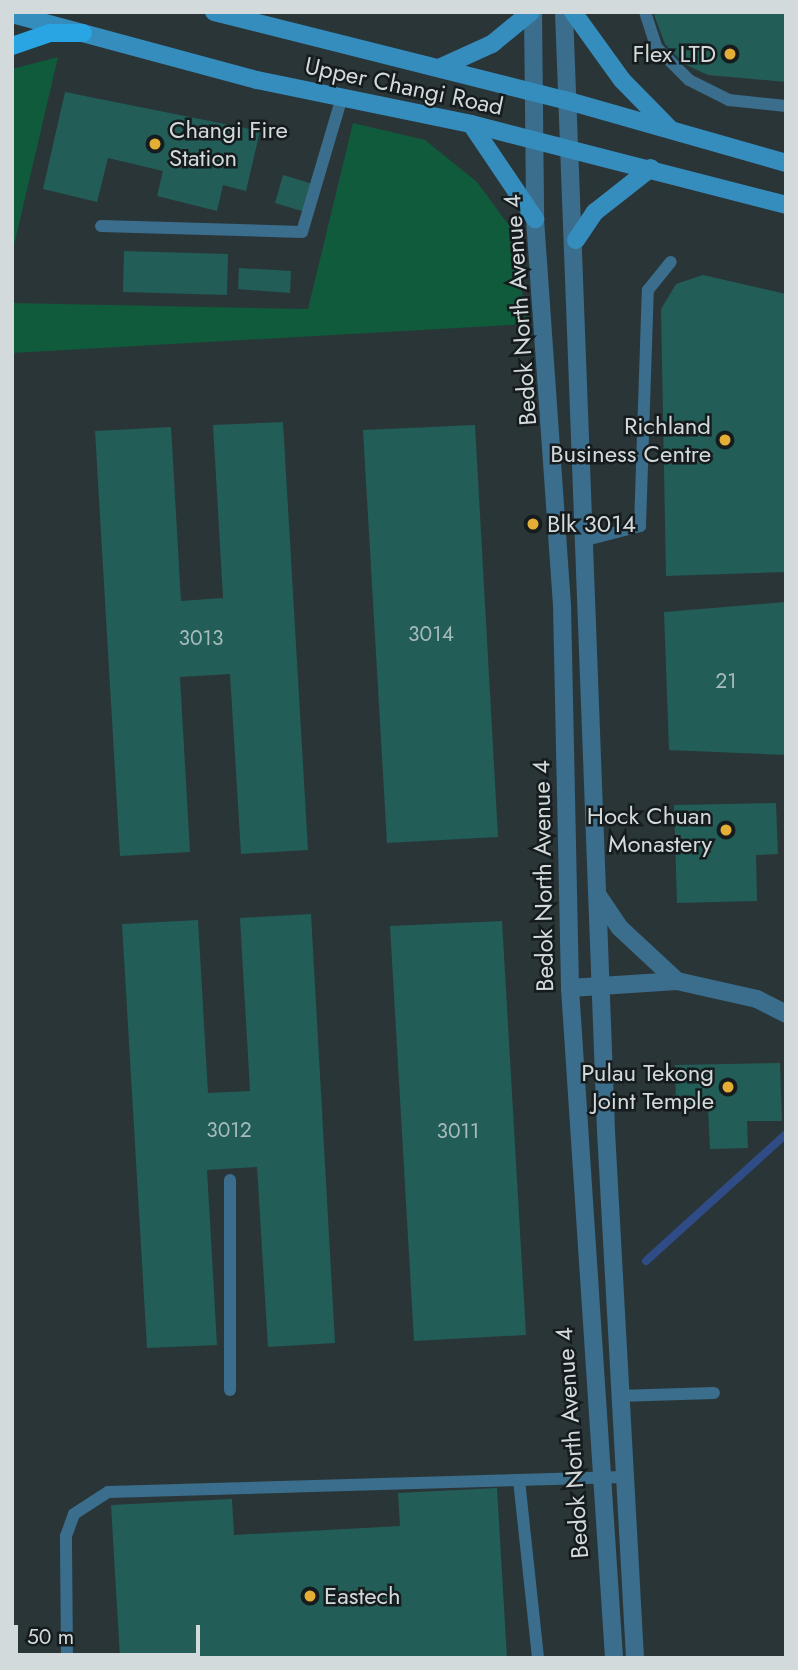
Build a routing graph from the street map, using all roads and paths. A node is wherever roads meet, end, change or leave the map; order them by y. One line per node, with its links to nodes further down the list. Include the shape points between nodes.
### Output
1 (214, 12): 9 (street, Upper Changi Road)
2 (532, 12): 9 (street, via 492,44); 10 (street, Bedok North Avenue 4)
3 (564, 12): 12 (street, Bedok North Avenue 4)
4 (573, 12): 15 (street, via 622,80)
5 (645, 12): 13 (lane, via 657,48 689,80 729,100)
6 (12, 14): 7 (street, Upper Changi Road)
7 (83, 33): 8 (main road, via 50,33); 11 (street, Upper Changi Road)
8 (12, 46)
9 (439, 68): 10 (street, Upper Changi Road)
10 (534, 92): 12 (street, Upper Changi Road); 16 (street, Bedok North Avenue 4)
11 (342, 97): 14 (street, Upper Changi Road); 22 (lane, via 302,232)
12 (565, 100): 15 (street, Upper Changi Road); 17 (street, Bedok North Avenue 4)
13 (786, 106)
14 (471, 124): 16 (street, Upper Changi Road); 21 (street)
15 (671, 130): 18 (street, Upper Changi Road)
16 (535, 139): 17 (street, Upper Changi Road); 21 (street, Bedok North Avenue 4)
17 (570, 148): 19 (street, Upper Changi Road); 23 (street, Bedok North Avenue 4)
18 (786, 163)
19 (651, 168): 20 (street, Upper Changi Road); 23 (street, via 596,212)
20 (786, 205)
21 (535, 219): 29 (street, Bedok North Avenue 4, via 562,605)
22 (102, 226)
23 (576, 240): 25 (street, Bedok North Avenue 4, via 574,339)
24 (671, 262): 25 (lane, via 648,290 640,526)
25 (586, 540): 26 (street, Bedok North Avenue 4)
26 (600, 897): 27 (street, via 620,928); 28 (street, Bedok North Avenue 4)
27 (677, 981): 28 (street); 30 (street, via 757,999)
28 (602, 986): 29 (street); 34 (street, Bedok North Avenue 4)
29 (570, 988): 36 (street, Bedok North Avenue 4)
30 (786, 1014)
31 (230, 1180): 32 (lane)
32 (230, 1390)
33 (714, 1392): 34 (lane)
34 (618, 1396): 35 (street, Bedok North Avenue 4)
35 (623, 1477): 36 (lane); 41 (street, Bedok North Avenue 4)
36 (598, 1478): 37 (lane); 40 (street, Bedok North Avenue 4)
37 (519, 1480): 38 (lane, via 108,1492 74,1514 66,1536); 39 (lane)
38 (67, 1658)
39 (538, 1658)
40 (614, 1658)
41 (635, 1658)

